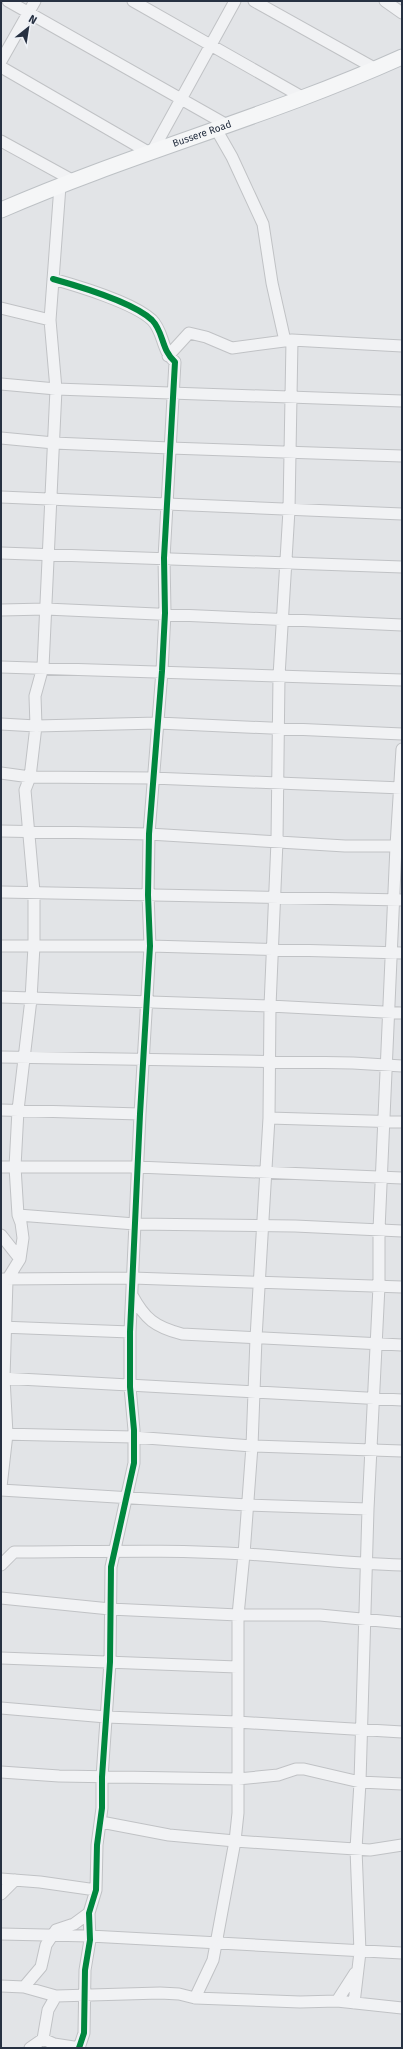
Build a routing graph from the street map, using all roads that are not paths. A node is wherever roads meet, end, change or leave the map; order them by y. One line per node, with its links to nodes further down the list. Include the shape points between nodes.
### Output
1 (8, 1): 7 (street)
2 (35, 1): 7 (street)
3 (133, 1): 9 (street)
4 (235, 1): 9 (street)
5 (254, 1): 13 (street)
6 (385, 1): 8 (street)
7 (28, 13): 11 (street); 15 (street)
8 (402, 13)
9 (212, 45): 14 (street); 15 (street)
10 (402, 57): 13 (main road, Bussere Road)
11 (1, 61)
12 (1, 67): 18 (street)
13 (376, 68): 14 (main road, Bussere Road)
14 (302, 97): 16 (main road, Bussere Road)
15 (179, 99): 16 (street); 18 (street)
16 (221, 127): 18 (main road, Bussere Road); 24 (street, via 263,224 272,283)
17 (1, 141): 19 (street)
18 (150, 151): 19 (main road, Bussere Road)
19 (66, 183): 20 (main road, Bussere Road); 21 (street)
20 (1, 210)
21 (53, 279): 23 (street); 26 (street, via 115,301 152,320 160,332)
22 (1, 308): 23 (street)
23 (50, 320): 28 (street)
24 (289, 341): 25 (street); 26 (street, via 232,348 189,333); 30 (street)
25 (402, 346)
26 (168, 356): 29 (street, via 175,362)
27 (1, 384): 28 (street)
28 (56, 388): 29 (street); 33 (street)
29 (173, 392): 30 (street); 34 (street)
30 (291, 397): 31 (street); 35 (street)
31 (402, 401)
32 (1, 438): 33 (street)
33 (54, 443): 34 (street); 38 (street)
34 (170, 448): 35 (street); 39 (street)
35 (290, 452): 36 (street); 40 (street)
36 (402, 456)
37 (1, 497): 38 (street)
38 (52, 499): 39 (street); 43 (street)
39 (167, 504): 40 (street); 44 (street)
40 (289, 510): 41 (street); 45 (street)
41 (402, 514)
42 (1, 552): 43 (street)
43 (49, 556): 44 (street); 47 (street)
44 (164, 558): 45 (street); 49 (street)
45 (285, 562): 46 (street); 50 (street)
46 (402, 567)
47 (46, 609): 48 (street); 49 (street); 53 (street)
48 (1, 610)
49 (165, 613): 50 (street); 54 (street)
50 (282, 620): 51 (street); 55 (street)
51 (402, 625)
52 (1, 667): 53 (street)
53 (44, 667): 54 (street); 59 (street, via 34,696)
54 (162, 671): 55 (street); 57 (street)
55 (279, 676): 56 (street); 60 (street)
56 (402, 680)
57 (158, 723): 59 (street); 60 (street); 65 (street)
58 (1, 724): 59 (street)
59 (36, 726): 64 (street)
60 (278, 728): 61 (street); 66 (street)
61 (402, 734)
62 (402, 749): 67 (street)
63 (1, 773): 64 (street)
64 (30, 777): 65 (street); 69 (street, via 25,790)
65 (152, 778): 66 (street); 70 (street)
66 (278, 783): 67 (street); 71 (street)
67 (401, 788): 72 (street)
68 (1, 831): 69 (street)
69 (28, 833): 70 (street); 74 (street)
70 (149, 834): 71 (street); 75 (street)
71 (277, 841): 72 (street, via 344,846); 76 (street)
72 (399, 846): 77 (street)
73 (1, 892): 74 (street)
74 (34, 892): 75 (street); 79 (street)
75 (148, 895): 76 (street); 80 (street)
76 (274, 897): 77 (street); 81 (street)
77 (398, 900): 82 (street)
78 (1, 946): 79 (street)
79 (34, 946): 80 (street); 84 (street)
80 (150, 946): 81 (street); 85 (street)
81 (272, 949): 82 (street); 86 (street)
82 (397, 953): 87 (street)
83 (1, 997): 84 (street)
84 (31, 999): 85 (street); 90 (street)
85 (148, 1001): 86 (street); 91 (street)
86 (270, 1006): 87 (street); 92 (street)
87 (390, 1013): 88 (street); 93 (street)
88 (402, 1013)
89 (1, 1056): 90 (street)
90 (25, 1056): 91 (street); 96 (street)
91 (144, 1058): 92 (street); 97 (street)
92 (270, 1062): 93 (street); 98 (street)
93 (386, 1066): 94 (street); 99 (street)
94 (402, 1066)
95 (1, 1110): 96 (street)
96 (18, 1110): 97 (street); 103 (street)
97 (140, 1114): 101 (street)
98 (270, 1118): 99 (street); 104 (street)
99 (384, 1121): 100 (street); 105 (street)
100 (402, 1122)
101 (137, 1166): 103 (street); 104 (street); 108 (street)
102 (1, 1167): 103 (street)
103 (15, 1167): 107 (street)
104 (266, 1172): 105 (street); 109 (street)
105 (382, 1178): 106 (street); 110 (street)
106 (402, 1178)
107 (18, 1215): 108 (street); 113 (street, via 22,1223 23,1238)
108 (135, 1224): 109 (street); 114 (street)
109 (263, 1226): 110 (street); 116 (street)
110 (379, 1230): 111 (street); 117 (street)
111 (402, 1231)
112 (1, 1235): 113 (street)
113 (20, 1259): 115 (street)
114 (132, 1278): 115 (street); 116 (street); 119 (street)
115 (4, 1279): 120 (street)
116 (260, 1282): 117 (street); 122 (street)
117 (379, 1286): 118 (street); 123 (street)
118 (402, 1287)
119 (132, 1294): 121 (street); 122 (street, via 150,1321 166,1330 182,1334)
120 (4, 1327): 121 (street); 125 (street)
121 (130, 1332): 126 (street)
122 (256, 1338): 123 (street); 127 (street)
123 (375, 1344): 124 (street); 128 (street)
124 (402, 1345)
125 (2, 1378): 126 (street); 130 (street)
126 (130, 1387): 127 (street); 131 (street)
127 (254, 1392): 128 (street); 132 (street)
128 (373, 1398): 129 (street); 133 (street)
129 (402, 1400)
130 (4, 1434): 131 (street); 135 (street)
131 (133, 1437): 132 (street); 136 (street, via 134,1463)
132 (252, 1446): 133 (street); 137 (street)
133 (371, 1450): 134 (street); 138 (street)
134 (402, 1452)
135 (1, 1489): 136 (street)
136 (128, 1498): 137 (street); 139 (street)
137 (247, 1505): 138 (street); 140 (street)
138 (368, 1508): 141 (street)
139 (115, 1550): 140 (street); 142 (street, via 14,1552); 145 (street, via 111,1567)
140 (244, 1554): 141 (street); 146 (street)
141 (366, 1564): 143 (street); 147 (street)
142 (1, 1565)
143 (402, 1565)
144 (1, 1598): 145 (street)
145 (110, 1609): 146 (street); 150 (street)
146 (238, 1614): 147 (street, via 320,1615); 151 (street)
147 (364, 1620): 148 (street); 155 (street)
148 (402, 1623)
149 (1, 1658): 150 (street)
150 (110, 1662): 151 (street); 153 (street)
151 (236, 1667): 154 (street)
152 (1, 1708): 153 (street)
153 (106, 1717): 154 (street); 158 (street)
154 (237, 1722): 155 (street); 159 (street)
155 (361, 1730): 156 (street); 160 (street)
156 (402, 1732)
157 (1, 1772): 158 (street)
158 (102, 1777): 159 (street); 162 (street)
159 (238, 1779): 160 (street, via 278,1775 304,1769); 163 (street)
160 (360, 1782): 161 (street); 165 (street)
161 (402, 1784)
162 (101, 1822): 163 (street, via 169,1835); 168 (street, via 96,1845)
163 (235, 1841): 165 (street); 174 (street)
164 (402, 1845): 165 (street, via 384,1849)
165 (356, 1849): 175 (street)
166 (1, 1879): 167 (street)
167 (15, 1880): 168 (street); 169 (street)
168 (96, 1890): 170 (street)
169 (1, 1894)
170 (89, 1913): 172 (street, via 74,1924 56,1930); 173 (street)
171 (1, 1934): 172 (street)
172 (52, 1935): 173 (street); 179 (street, via 46,1945 41,1966)
173 (90, 1936): 174 (street); 181 (street)
174 (215, 1943): 175 (street); 182 (street, via 213,1960)
175 (360, 1952): 176 (street); 177 (street)
176 (402, 1953)
177 (356, 1972): 183 (street); 184 (street)
178 (1, 1986): 179 (street)
179 (24, 1987): 180 (street)
180 (56, 1996): 181 (street); 186 (street, via 48,2010)
181 (84, 1996): 182 (street, via 152,1993 180,1994); 188 (street, via 84,2034)
182 (195, 1998): 183 (street)
183 (336, 2001): 184 (street)
184 (354, 2003): 185 (street)
185 (402, 2008)
186 (43, 2038): 187 (street); 188 (street, via 54,2044)
187 (30, 2048)
188 (80, 2048)

